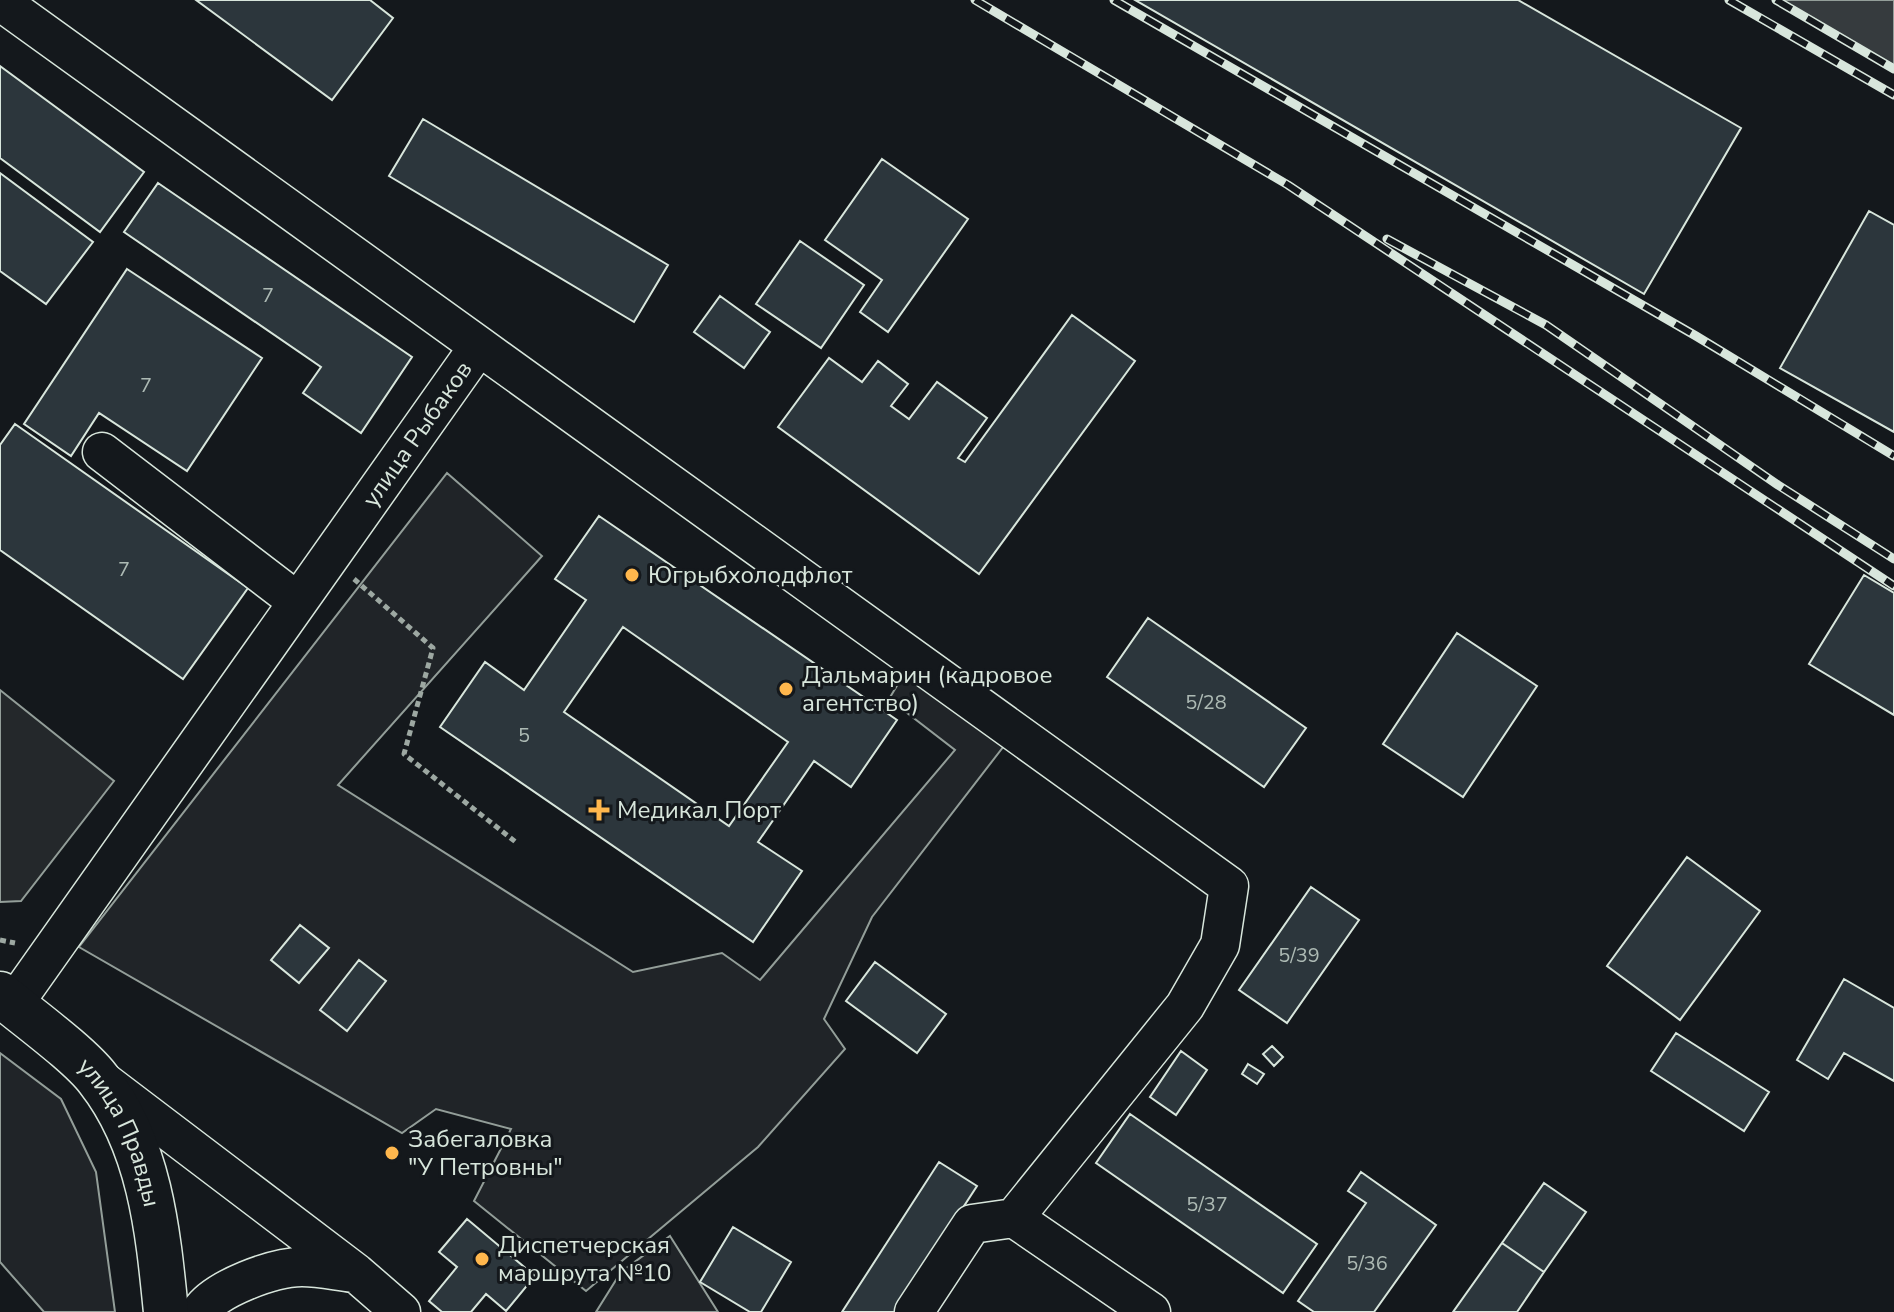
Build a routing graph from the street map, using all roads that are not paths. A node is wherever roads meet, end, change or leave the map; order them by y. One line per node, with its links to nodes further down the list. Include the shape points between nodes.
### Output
1 (0, 1): 2 (street, улица Рыбаков)
2 (479, 346): 4 (street, улица Рыбаков); 7 (street, via 1229,886 1220,945 1185,1006)
3 (102, 452): 4 (street)
4 (298, 602): 5 (street, улица Рыбаков)
5 (6, 1000): 6 (main road, улица Правды)
6 (97, 1077): 8 (street); 9 (main road, улица Правды, via 128,1127 143,1169 159,1240)
7 (1014, 1218): 12 (street, via 972,1224); 13 (street)
8 (356, 1273): 10 (street, via 300,1267 262,1276 208,1301); 11 (street)
9 (166, 1312)
10 (200, 1312)
11 (401, 1312)
12 (914, 1312)
13 (1151, 1312)

